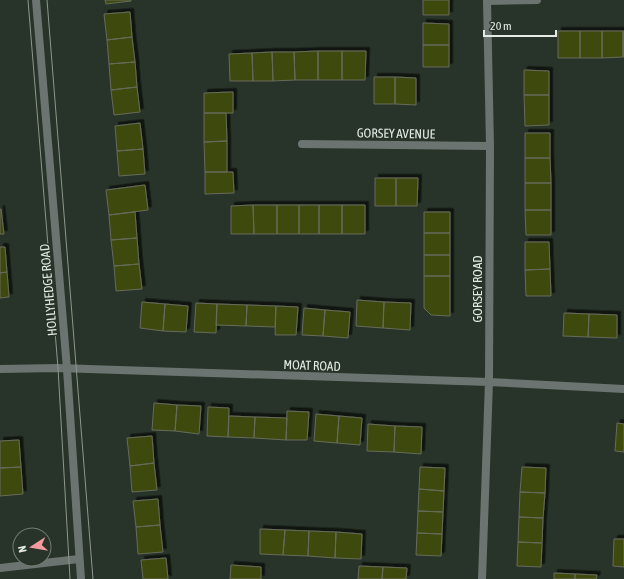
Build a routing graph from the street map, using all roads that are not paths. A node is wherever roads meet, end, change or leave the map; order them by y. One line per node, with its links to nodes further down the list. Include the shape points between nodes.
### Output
1 (36, 0): 7 (street, HOLLYHEDGE ROAD)
2 (487, 0): 3 (street); 5 (street, GORSEY ROAD)
3 (537, 0)
4 (302, 144): 5 (street, GORSEY AVENUE)
5 (490, 146): 8 (street, GORSEY ROAD)
6 (0, 369): 7 (street, MOAT ROAD)
7 (67, 369): 8 (street, MOAT ROAD); 10 (street, HOLLYHEDGE ROAD)
8 (488, 382): 9 (street, MOAT ROAD); 13 (street, GORSEY ROAD)
9 (624, 390)
10 (79, 558): 11 (street); 12 (street, HOLLYHEDGE ROAD)
11 (0, 568)
12 (81, 579)
13 (482, 579)

